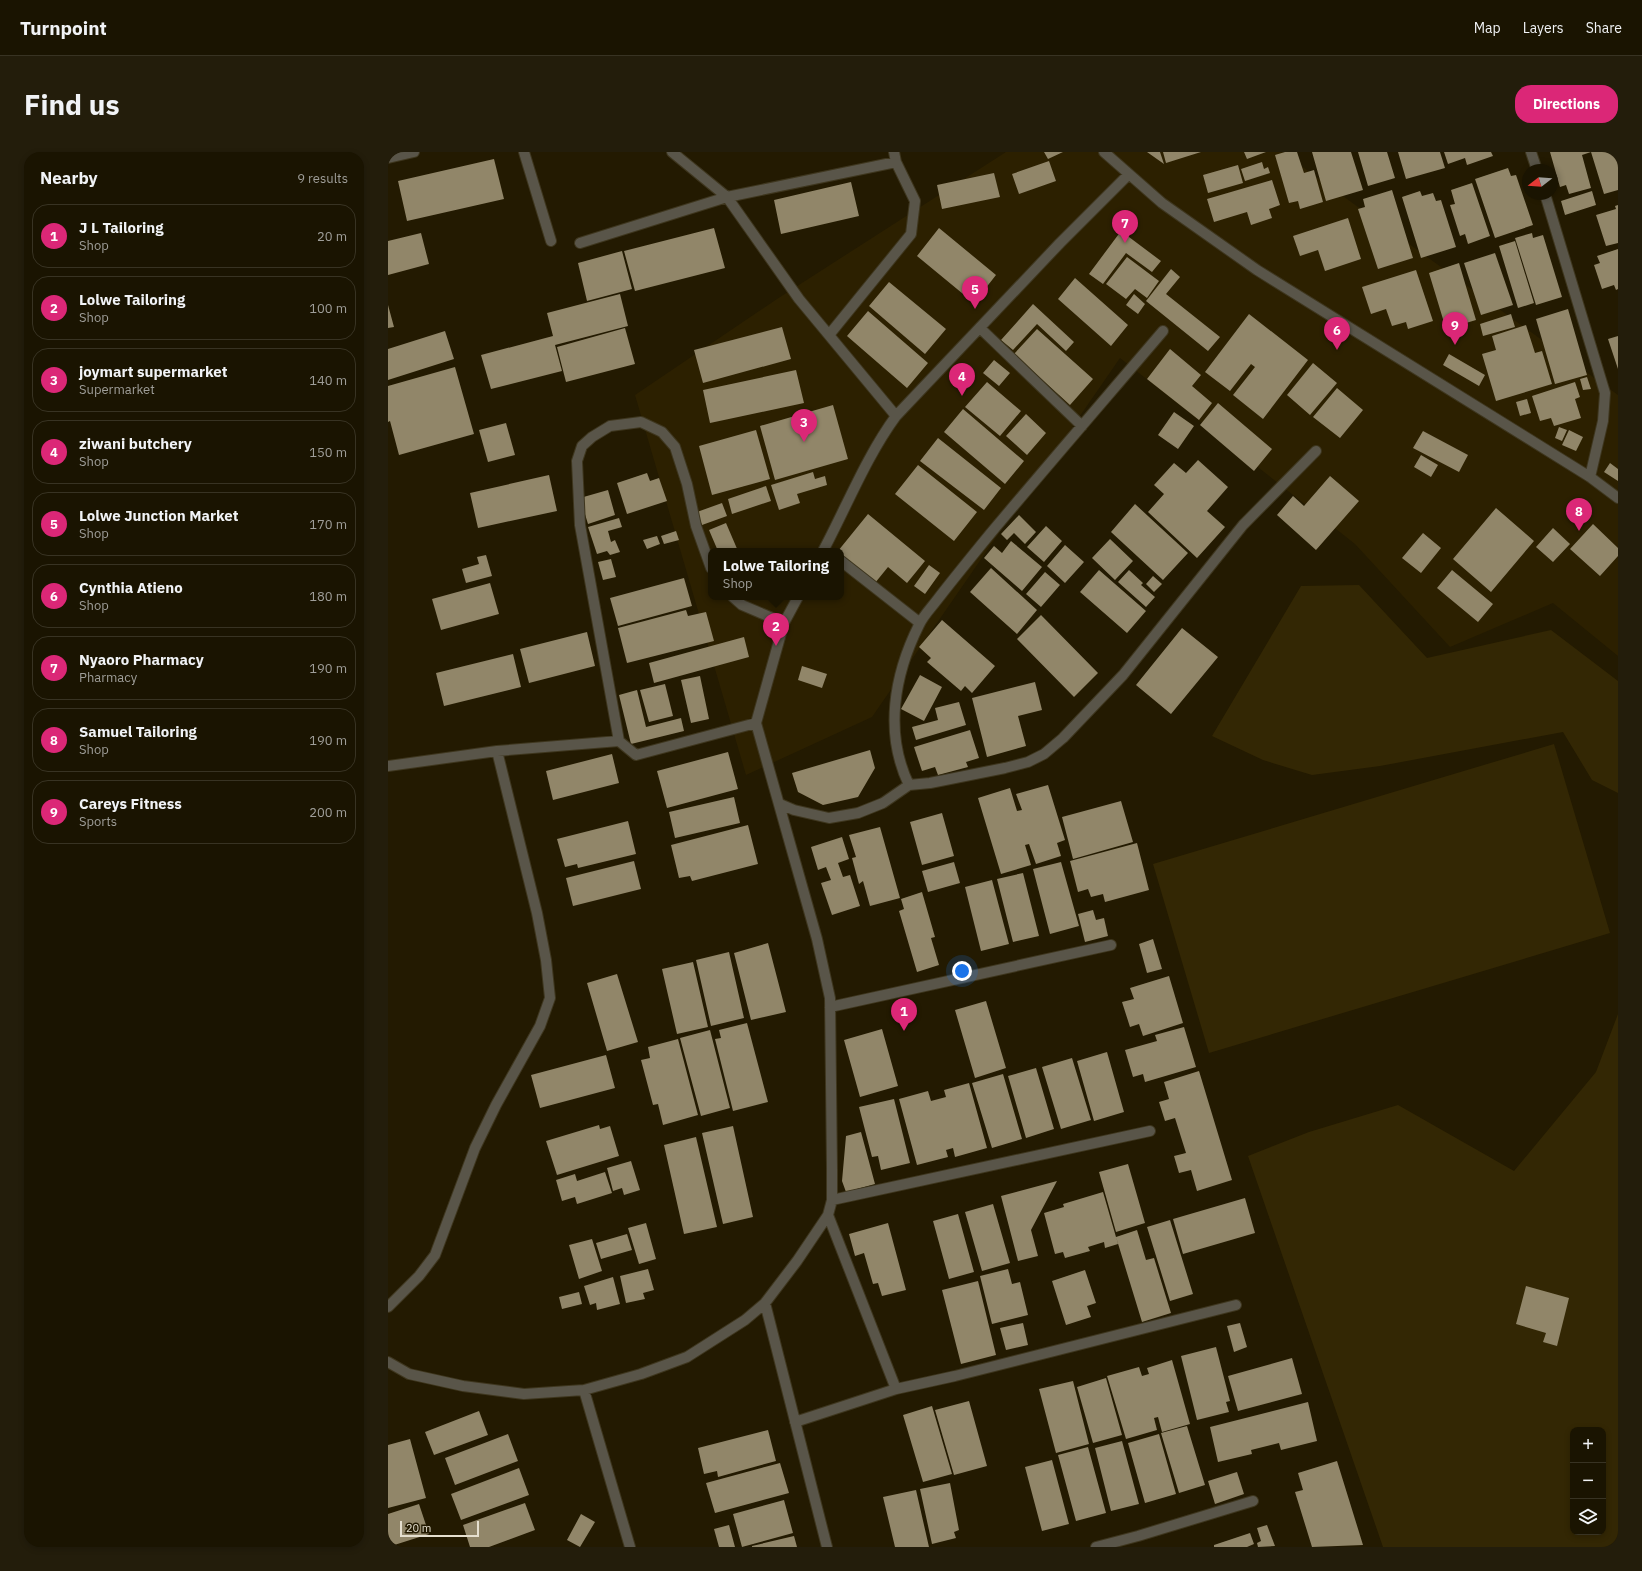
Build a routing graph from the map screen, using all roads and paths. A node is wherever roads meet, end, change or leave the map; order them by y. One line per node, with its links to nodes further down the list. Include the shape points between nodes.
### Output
1 (409, 152): 7 (street)
2 (524, 152): 13 (street)
3 (672, 152): 11 (street)
4 (894, 152): 8 (street)
5 (1104, 152): 10 (street)
6 (1531, 152): 9 (street)
7 (388, 158)
8 (896, 162): 11 (street); 17 (street, via 916,201 911,234)
9 (1535, 164)
10 (1129, 174): 15 (street); 21 (street, via 1162,203 1257,270)
11 (728, 197): 14 (street); 17 (street, via 799,299)
12 (1547, 200): 21 (street, via 1605,393 1603,421)
13 (551, 241)
14 (580, 243)
15 (980, 328): 18 (street); 19 (street)
16 (1163, 331): 19 (street)
17 (830, 335): 18 (street)
18 (896, 416): 23 (street, via 879,440)
19 (1082, 426): 29 (street, via 947,586)
20 (1316, 450): 34 (street, via 1243,525 1123,675 1044,754 1028,762 962,777)
21 (1590, 477): 22 (street)
22 (1618, 498)
23 (827, 548)
24 (708, 560): 31 (street, via 675,448 662,432 640,422 610,426 582,446 577,461 580,525)
25 (844, 562): 29 (street)
26 (736, 600): 28 (street, via 742,605)
27 (796, 600): 28 (street)
28 (784, 623): 30 (street)
29 (920, 623): 34 (street, via 905,656 894,708 897,749)
30 (756, 723): 31 (street, via 636,755); 35 (street)
31 (619, 741): 32 (street)
32 (497, 751): 33 (street); 43 (street, via 537,913 550,998 540,1026 475,1148 435,1255 419,1276)
33 (388, 766)
34 (909, 785): 35 (street, via 883,803 858,813 829,818)
35 (780, 804): 37 (street, via 817,939)
36 (1111, 945): 37 (street)
37 (830, 1007): 39 (street)
38 (1150, 1131): 39 (street)
39 (832, 1200): 40 (street)
40 (828, 1215): 41 (street); 45 (street)
41 (765, 1303): 46 (street, via 745,1320 687,1357 641,1374); 47 (street)
42 (1236, 1305): 45 (street, via 955,1376)
43 (388, 1306)
44 (388, 1362): 46 (street, via 409,1374 463,1386 524,1394)
45 (896, 1388): 47 (street)
46 (584, 1390): 49 (street)
47 (795, 1422): 50 (street)
48 (1253, 1501): 51 (street)
49 (630, 1547)
50 (827, 1547)
51 (1096, 1547)

